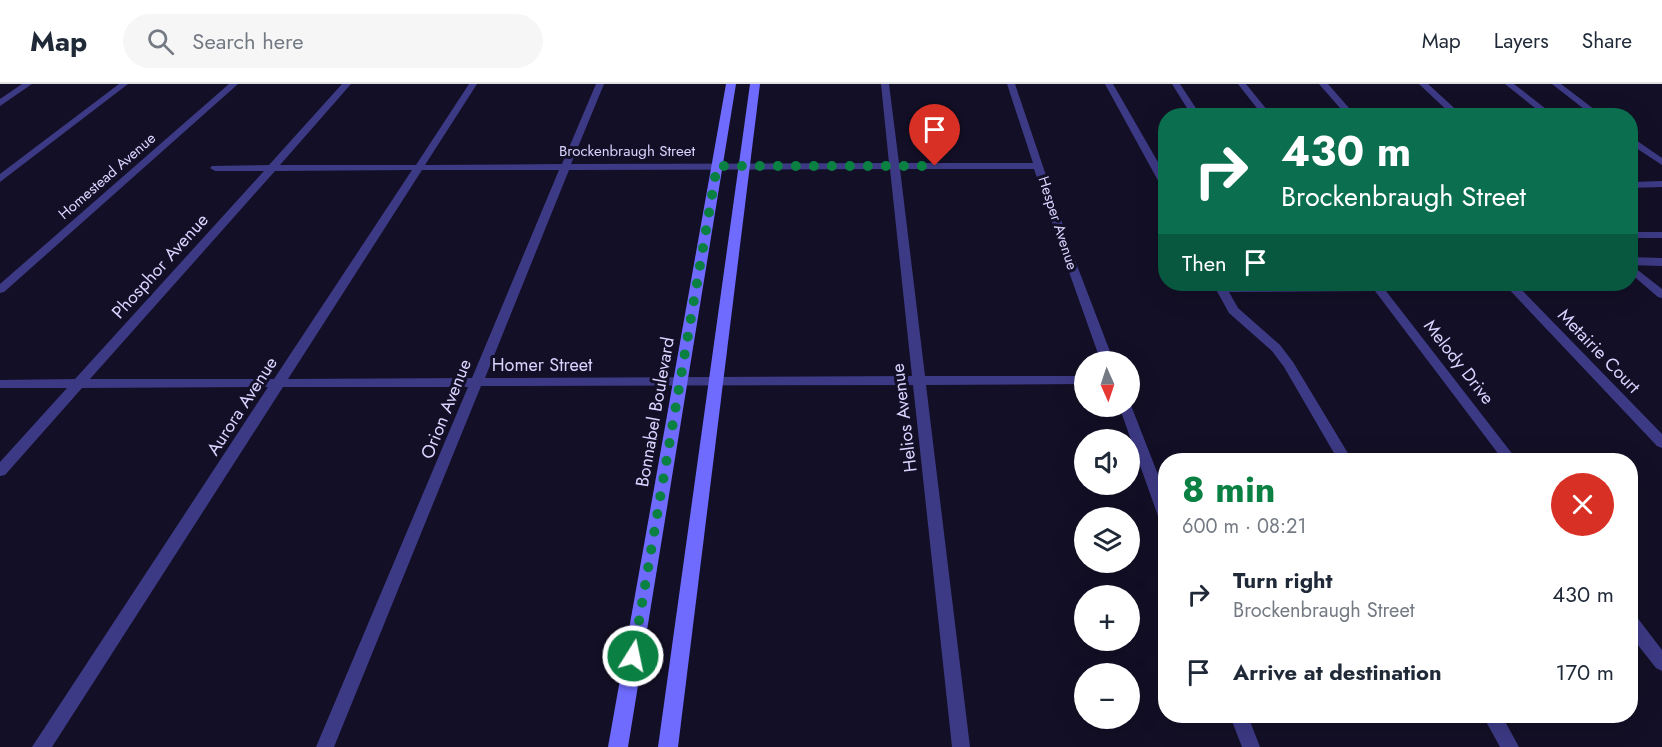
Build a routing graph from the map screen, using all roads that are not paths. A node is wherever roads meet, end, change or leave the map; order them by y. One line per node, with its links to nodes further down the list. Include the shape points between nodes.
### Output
1 (28, 84): 18 (street)
2 (124, 84): 36 (street)
3 (234, 84): 48 (street, Homestead Avenue)
4 (347, 84): 32 (street, Phosphor Avenue)
5 (473, 84): 33 (street, Aurora Avenue)
6 (600, 84): 27 (street, Orion Avenue)
7 (731, 84): 28 (main road, Bonnabel Boulevard)
8 (755, 84): 29 (main road)
9 (885, 84): 30 (street, Helios Avenue)
10 (1011, 84): 31 (street, Hesper Avenue)
11 (1109, 84): 37 (street)
12 (1176, 84): 19 (street)
13 (1242, 84): 20 (street)
14 (1323, 84): 21 (street)
15 (1423, 84): 22 (street)
16 (1509, 84): 23 (street)
17 (1556, 84): 24 (street)
18 (0, 103)
19 (1192, 108)
20 (1262, 108)
21 (1345, 108)
22 (1450, 108)
23 (1540, 108)
24 (1588, 108)
25 (1638, 145): 26 (street)
26 (1662, 162)
27 (566, 166): 28 (street, Brockenbraugh Street); 33 (street, Brockenbraugh Street); 57 (street, Orion Avenue)
28 (717, 166): 29 (street, Brockenbraugh Street); 55 (main road, Bonnabel Boulevard)
29 (744, 166): 30 (street, Brockenbraugh Street); 58 (main road)
30 (894, 166): 31 (street, Brockenbraugh Street); 56 (street, Helios Avenue)
31 (1039, 166): 53 (street, Hesper Avenue)
32 (273, 167): 33 (street, Brockenbraugh Street); 34 (street, Brockenbraugh Street); 60 (street, Phosphor Avenue)
33 (419, 167): 61 (street, Aurora Avenue)
34 (215, 168)
35 (0, 170): 36 (street)
36 (12, 170): 38 (street)
37 (1158, 172)
38 (0, 179)
39 (1638, 182): 42 (street)
40 (1662, 184): 42 (street)
41 (1638, 185): 42 (street)
42 (1642, 185)
43 (1638, 235): 44 (street)
44 (1662, 235)
45 (1638, 261): 46 (street)
46 (1662, 262)
47 (1638, 274): 52 (street)
48 (0, 290)
49 (1224, 291): 64 (street, via 1233,310 1290,365)
50 (1379, 291): 65 (street, Melody Drive)
51 (1517, 291): 63 (street, Metairie Court)
52 (1662, 295)
53 (1104, 351)
54 (1074, 380): 56 (street, Homer Street)
55 (681, 382): 57 (street, Homer Street); 58 (street, Homer Street); 74 (main road, Bonnabel Boulevard)
56 (918, 382): 58 (street, Homer Street); 76 (street, Helios Avenue)
57 (476, 383): 61 (street, Homer Street); 73 (street, Orion Avenue)
58 (714, 383): 75 (main road)
59 (0, 384): 60 (street, Homer Street)
60 (78, 384): 61 (street, Homer Street); 66 (street, Phosphor Avenue)
61 (278, 384): 72 (street, Aurora Avenue)
62 (1129, 417): 67 (street)
63 (1662, 443)
64 (1341, 453)
65 (1505, 453)
66 (0, 471)
67 (1158, 495)
68 (1638, 632): 69 (street)
69 (1662, 663)
70 (1242, 723): 77 (street)
71 (1496, 723): 78 (street)
72 (41, 747)
73 (325, 747)
74 (618, 747)
75 (668, 747)
76 (962, 747)
77 (1251, 747)
78 (1510, 747)

